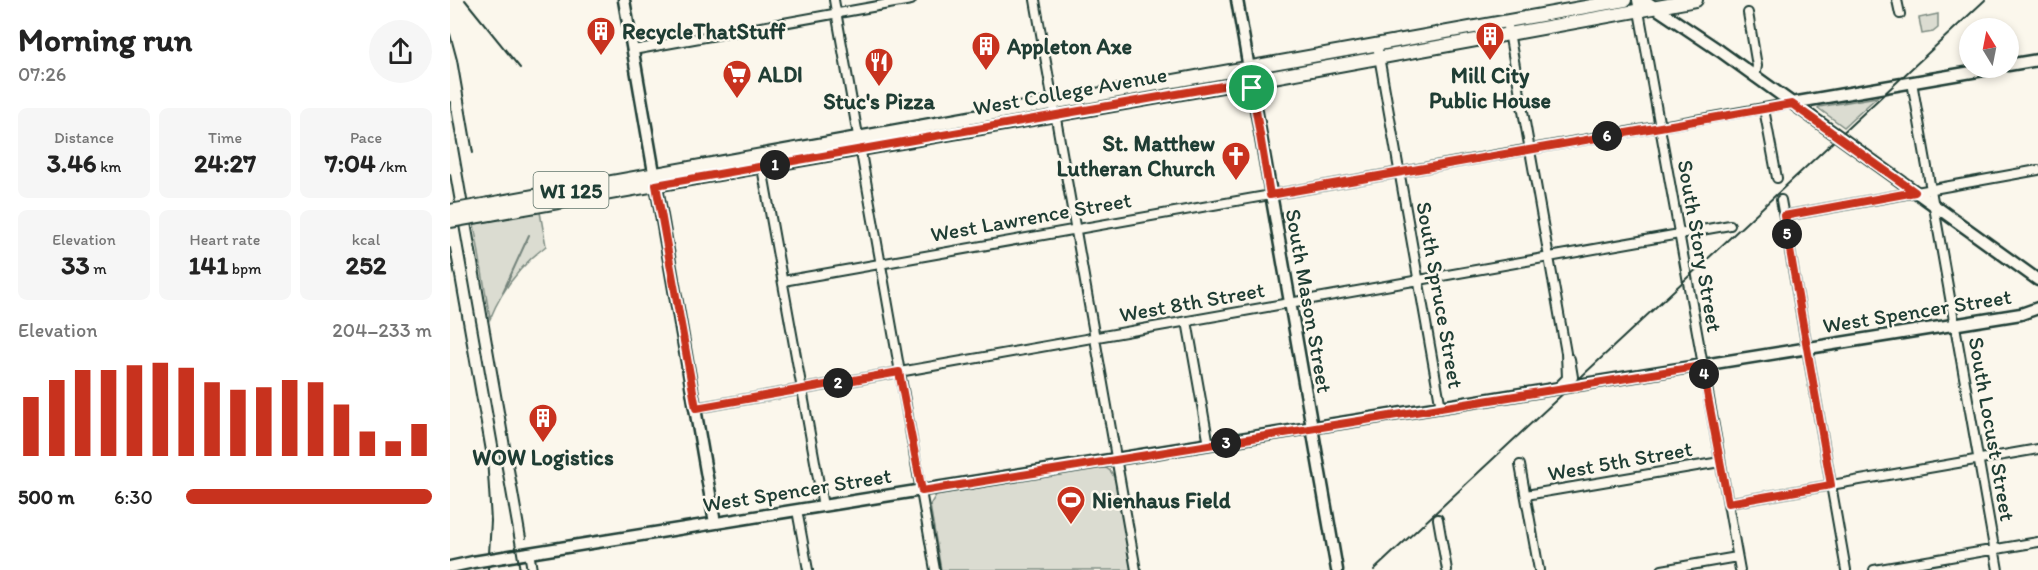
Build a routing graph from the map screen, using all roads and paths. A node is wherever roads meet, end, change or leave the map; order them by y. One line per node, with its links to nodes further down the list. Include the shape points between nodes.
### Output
1 (624, 0): 16 (street)
2 (834, 0): 12 (street)
3 (911, 0): 12 (street)
4 (1035, 0): 25 (street)
5 (1237, 0): 21 (street, South Mason Street)
6 (1625, 0): 9 (main road, West College Avenue / WI 125)
7 (1696, 0): 11 (main road, West College Avenue / WI 125)
8 (1897, 0): 14 (street)
9 (1602, 2): 15 (main road, West College Avenue / WI 125)
10 (1640, 3): 11 (main road, West College Avenue / WI 125); 15 (main road, West College Avenue / WI 125); 27 (street, South Story Street)
11 (1655, 8): 22 (street)
12 (836, 13): 16 (street); 28 (street)
13 (1749, 13): 22 (street, via 1757,66)
14 (1900, 14)
15 (1508, 28): 17 (main road, West College Avenue / WI 125); 29 (street)
16 (633, 50): 36 (street)
17 (1378, 52): 21 (main road, West College Avenue / WI 125); 33 (street, South Spruce Street)
18 (2038, 60): 19 (street)
19 (2019, 63)
20 (1959, 74): 23 (street, West Lawrence Street)
21 (1250, 75): 25 (main road, West College Avenue / WI 125); 39 (street, South Mason Street)
22 (1755, 77): 24 (street)
23 (1912, 82): 24 (street, West Lawrence Street); 37 (street, South Locust Street)
24 (1792, 104): 26 (street, West Lawrence Street); 38 (street)
25 (1054, 109): 28 (main road, West College Avenue / WI 125); 47 (street)
26 (1764, 109): 27 (street, West Lawrence Street); 35 (street)
27 (1660, 127): 29 (street, West Lawrence Street); 48 (street, South Story Street)
28 (859, 143): 31 (main road, West College Avenue / WI 125); 50 (street)
29 (1530, 149): 33 (street, West Lawrence Street); 49 (street)
30 (733, 159): 31 (main road, West College Avenue / WI 125); 34 (main road); 36 (main road, West College Avenue / WI 125)
31 (761, 161): 34 (main road, West College Avenue / WI 125); 53 (street)
32 (2038, 170): 37 (street)
33 (1400, 172): 39 (street, West Lawrence Street); 51 (street, South Spruce Street)
34 (716, 175): 36 (main road, West College Avenue / WI 125)
35 (1777, 178)
36 (655, 179): 42 (main road, West College Avenue / WI 125); 66 (street)
37 (1931, 189): 38 (street); 41 (street, South Locust Street)
38 (1915, 192): 41 (street); 44 (street)
39 (1270, 195): 47 (street, West Lawrence Street); 54 (street, South Mason Street)
40 (1781, 200): 44 (street)
41 (1934, 206): 52 (street); 57 (street, South Locust Street)
42 (490, 209): 43 (main road, West College Avenue / WI 125, bridge); 45 (main road, West College Avenue / WI 125, bridge)
43 (450, 211)
44 (1784, 216): 59 (street)
45 (450, 220)
46 (1730, 225): 48 (street, West 8th Street)
47 (1076, 229): 50 (street, West Lawrence Street); 58 (street)
48 (1679, 234): 49 (street, West 8th Street); 61 (street, South Story Street)
49 (1549, 257): 51 (street, West 8th Street); 60 (street)
50 (880, 264): 53 (street, West Lawrence Street); 62 (street)
51 (1419, 280): 54 (street, West 8th Street); 67 (street, South Spruce Street)
52 (2038, 280)
53 (783, 281): 64 (street)
54 (1289, 303): 56 (street, West 8th Street); 68 (street, South Mason Street)
55 (2038, 308): 57 (street, West Spencer Street)
56 (1187, 321): 58 (street, West 8th Street); 69 (street)
57 (1956, 325): 59 (street, West Spencer Street); 71 (street, South Locust Street)
58 (1095, 337): 62 (street, West 8th Street); 72 (street)
59 (1807, 349): 61 (street, West Spencer Street); 75 (street)
60 (1566, 352): 63 (street, via 1573,373); 65 (street, via 1567,378)
61 (1702, 366): 63 (street, West Spencer Street); 73 (street, South Story Street)
62 (899, 372): 64 (street, West 8th Street); 76 (street)
63 (1571, 386): 65 (street, West Spencer Street)
64 (802, 389): 66 (street, West 8th Street); 79 (street)
65 (1557, 389): 67 (street, West Spencer Street)
66 (696, 408): 82 (street)
67 (1441, 408): 68 (street, West Spencer Street)
68 (1313, 429): 69 (street, West Spencer Street); 92 (street, South Mason Street)
69 (1209, 445): 72 (street, West Spencer Street)
70 (2038, 449): 71 (street)
71 (1978, 459): 75 (street); 84 (street, South Locust Street)
72 (1117, 460): 76 (street, West Spencer Street); 91 (street)
73 (1720, 462): 77 (street, West 5th Street); 78 (street, South Story Street)
74 (1520, 465): 77 (street)
75 (1831, 485): 78 (street); 97 (street)
76 (922, 491): 79 (street, West Spencer Street); 90 (street)
77 (1526, 495): 94 (street)
78 (1728, 503): 86 (street, South Story Street)
79 (823, 506): 80 (street, West Spencer Street)
80 (797, 510): 82 (street, West Spencer Street); 89 (street)
81 (1438, 519): 93 (street)
82 (715, 523): 85 (street, West Spencer Street)
83 (2038, 542): 84 (street)
84 (1995, 549): 98 (street); 99 (street, South Locust Street)
85 (529, 552): 87 (street, West Spencer Street, bridge); 88 (street)
86 (1737, 557): 95 (street); 96 (street, South Story Street)
87 (450, 567)
88 (532, 570)
89 (808, 570)
90 (935, 570)
91 (1136, 570)
92 (1337, 570)
93 (1448, 570)
94 (1539, 570)
95 (1662, 570)
96 (1740, 570)
97 (1846, 570)
98 (1874, 570)
99 (1998, 570)

